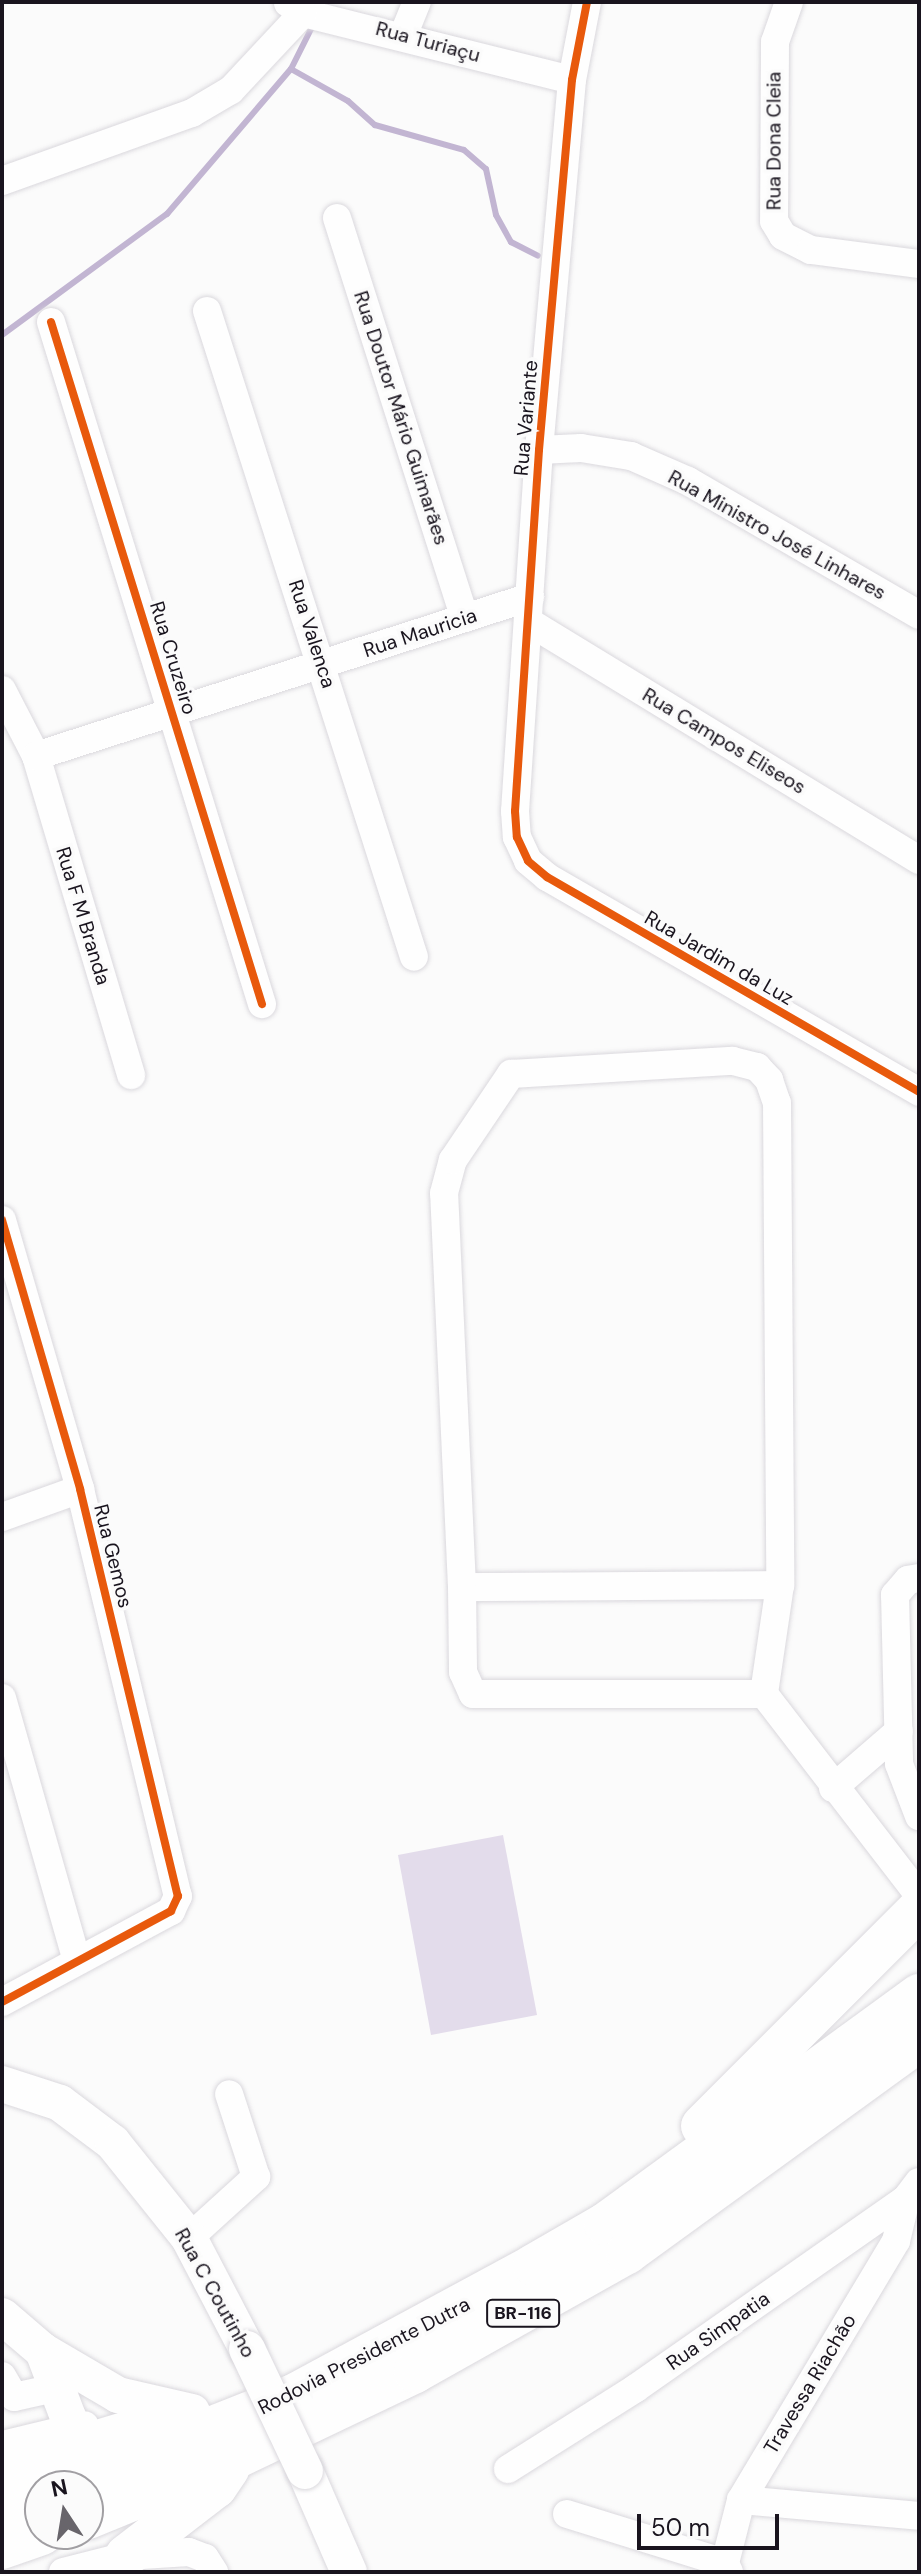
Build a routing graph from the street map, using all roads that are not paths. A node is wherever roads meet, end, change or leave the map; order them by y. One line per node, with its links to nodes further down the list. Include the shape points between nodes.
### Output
1 (417, 2): 5 (street)
2 (587, 2): 6 (street, Rua Variante)
3 (789, 2): 9 (street, Rua Dona Cleia, via 775,42 774,221 783,236 811,250)
4 (308, 12): 5 (street, Rua Turiaçu); 7 (street, via 231,90 192,113)
5 (403, 36): 6 (street, Rua Turiaçu)
6 (572, 80): 12 (street, Rua Variante)
7 (2, 181)
8 (337, 218): 15 (street, Rua Doutor Mário Guimarães)
9 (919, 264)
10 (207, 311): 16 (street, Rua Valenca)
11 (51, 322): 18 (street, Rua Cruzeiro)
12 (539, 450): 13 (street, Rua Variante); 14 (street, Rua Ministro José Linhares, via 581,448 631,456 688,481)
13 (530, 610): 15 (street, Rua Mauricia); 20 (street, Rua Variante); 21 (street, Rua Campos Eliseos)
14 (919, 615)
15 (465, 618): 16 (street, Rua Mauricia)
16 (322, 664): 18 (street, Rua Mauricia); 22 (street, Rua Valenca)
17 (2, 690): 19 (street, Rua F M Branda)
18 (173, 713): 19 (street, Rua Mauricia); 23 (street, Rua Cruzeiro)
19 (36, 756): 24 (street, Rua F M Branda)
20 (517, 837): 25 (street, Rua Jardim da Luz, via 528,861 547,877)
21 (919, 860)
22 (414, 957)
23 (262, 1004)
24 (131, 1075)
25 (919, 1092)
26 (2, 1220): 27 (street, Rua Gemos)
27 (80, 1489): 28 (street); 39 (street, Rua Gemos, via 178,1902 171,1911)
28 (2, 1517)
29 (919, 1578): 34 (street, via 908,1580 895,1595)
30 (780, 1585): 31 (street); 31 (street, via 777,1103 769,1080 757,1067 733,1061 511,1074 453,1160 444,1193); 32 (street)
31 (462, 1587): 32 (street, via 463,1672 473,1694)
32 (764, 1694): 35 (street)
33 (2, 1698): 39 (street)
34 (906, 1746): 35 (street); 36 (street)
35 (833, 1788): 37 (street)
36 (919, 1816)
37 (919, 1895)
38 (919, 1909): 46 (highway)
39 (77, 1961): 41 (street)
40 (919, 1995): 46 (highway, Rodovia Presidente Dutra / BR-116)
41 (2, 2002)
42 (919, 2041): 56 (highway, Rodovia Presidente Dutra / BR-116, via 627,2253 415,2372)
43 (2, 2084): 47 (main road, Rua C Coutinho, via 60,2103 113,2143)
44 (229, 2094): 47 (street, via 256,2177)
45 (913, 2191): 57 (street, Rua Simpatia, via 636,2388); 60 (street, Travessa Riachão, via 896,2241)
46 (605, 2224): 53 (highway, Rodovia Presidente Dutra / BR-116, via 423,2328)
47 (189, 2238): 71 (main road, Rua C Coutinho, bridge, via 247,2349)
48 (2, 2316): 49 (main road)
49 (43, 2351): 50 (main road); 52 (main road, via 118,2395)
50 (59, 2387): 51 (street); 55 (main road)
51 (6, 2391)
52 (178, 2410): 53 (highway); 55 (highway)
53 (260, 2411): 55 (highway, Rodovia Presidente Dutra / BR-116)
54 (2, 2445): 55 (street)
55 (67, 2454): 58 (highway)
56 (235, 2458): 62 (highway, Rodovia Presidente Dutra / BR-116); 67 (highway, via 216,2487)
57 (508, 2469)
58 (2, 2470)
59 (24, 2499): 61 (highway)
60 (741, 2500): 64 (street); 68 (street, Travessa Riachão)
61 (2, 2506)
62 (104, 2511)
63 (567, 2514): 68 (street)
64 (919, 2516)
65 (24, 2540): 66 (highway)
66 (2, 2548)
67 (109, 2564): 69 (street); 70 (street, via 189,2552 205,2558)
68 (727, 2568)
69 (63, 2572)
70 (214, 2572)
71 (349, 2572)

